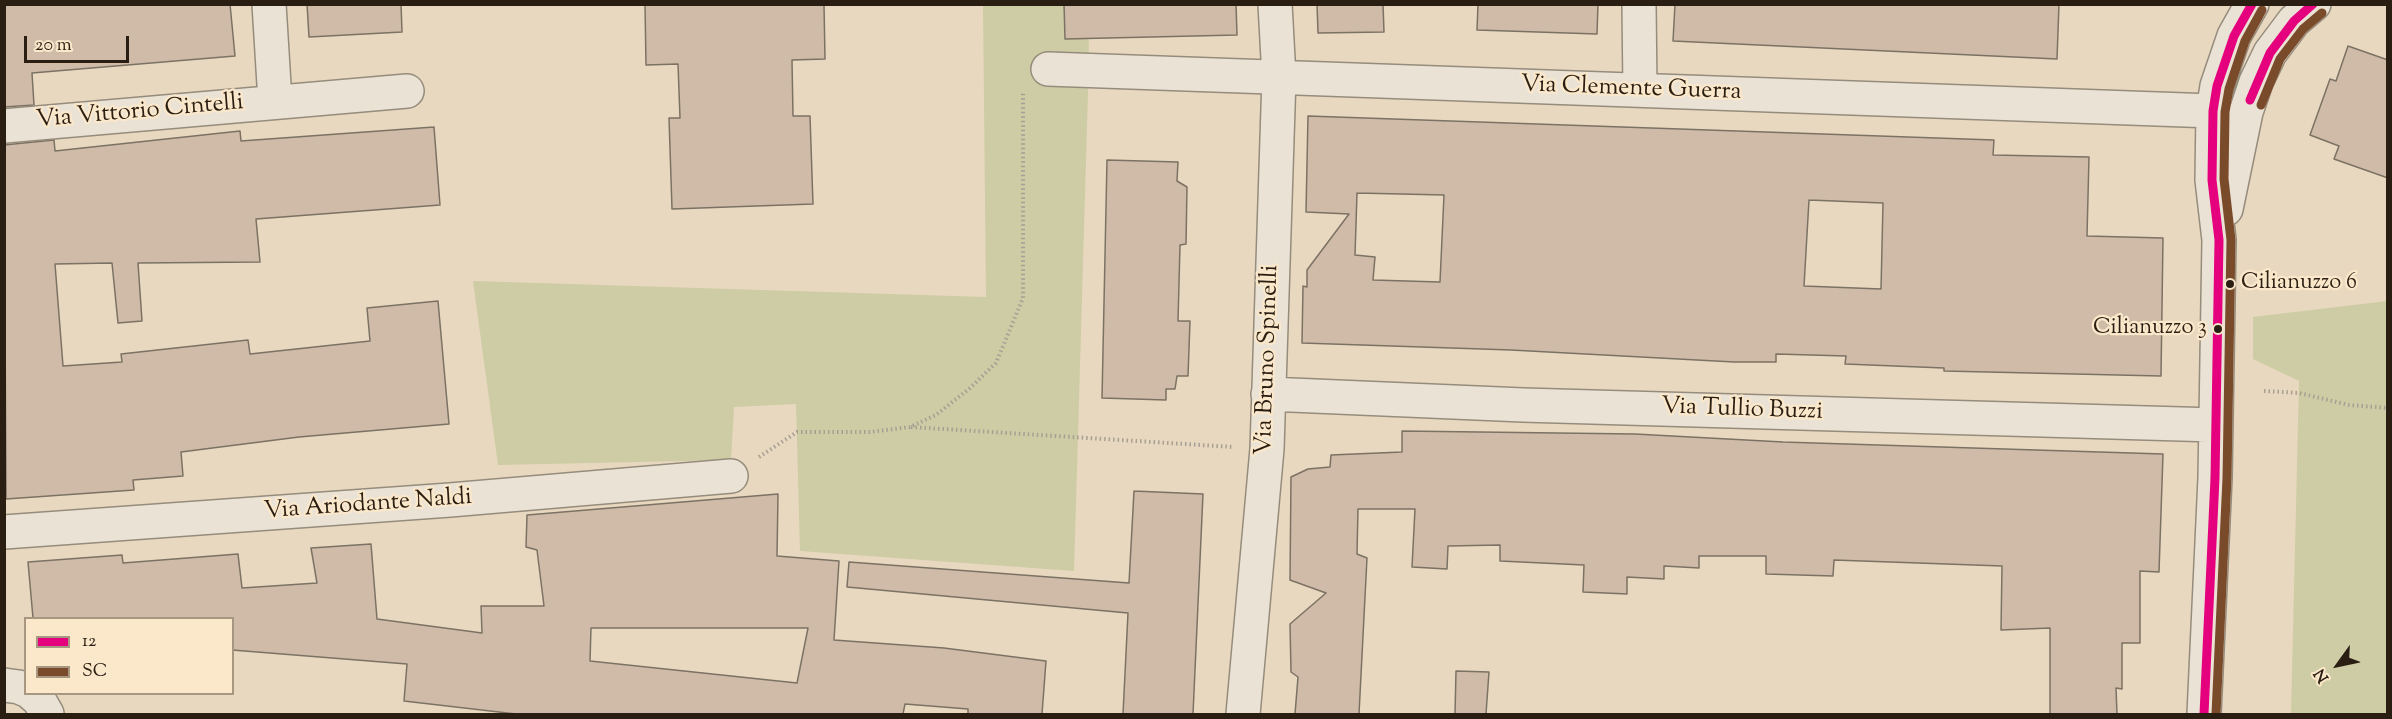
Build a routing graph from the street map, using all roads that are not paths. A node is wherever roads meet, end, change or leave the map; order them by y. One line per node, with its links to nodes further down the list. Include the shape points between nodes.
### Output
1 (268, 4): 10 (street)
2 (1275, 4): 7 (street, Via Bruno Spinelli)
3 (1639, 4): 8 (street)
4 (2252, 4): 11 (street, via 2234,36)
5 (2314, 4): 13 (street, via 2294,21 2270,53 2256,82)
6 (1048, 69): 7 (street, Via Clemente Guerra)
7 (1278, 77): 8 (street, Via Clemente Guerra); 14 (street, Via Bruno Spinelli)
8 (1640, 90): 11 (street, Via Clemente Guerra)
9 (407, 91): 10 (street, Via Vittorio Cintelli)
10 (275, 101): 12 (street, Via Vittorio Cintelli)
11 (2213, 111): 13 (street, via 2212,180)
12 (4, 126)
13 (2219, 240): 15 (street)
14 (1268, 394): 15 (street, Via Tullio Buzzi); 22 (street, Via Bruno Spinelli, via 1267,449)
15 (2216, 425): 23 (street)
16 (731, 476): 17 (street, Via Ariodante Naldi)
17 (4, 532)
18 (4, 685): 19 (street)
19 (24, 689)
20 (34, 695): 21 (street)
21 (47, 714)
22 (1243, 714)
23 (2204, 714)

